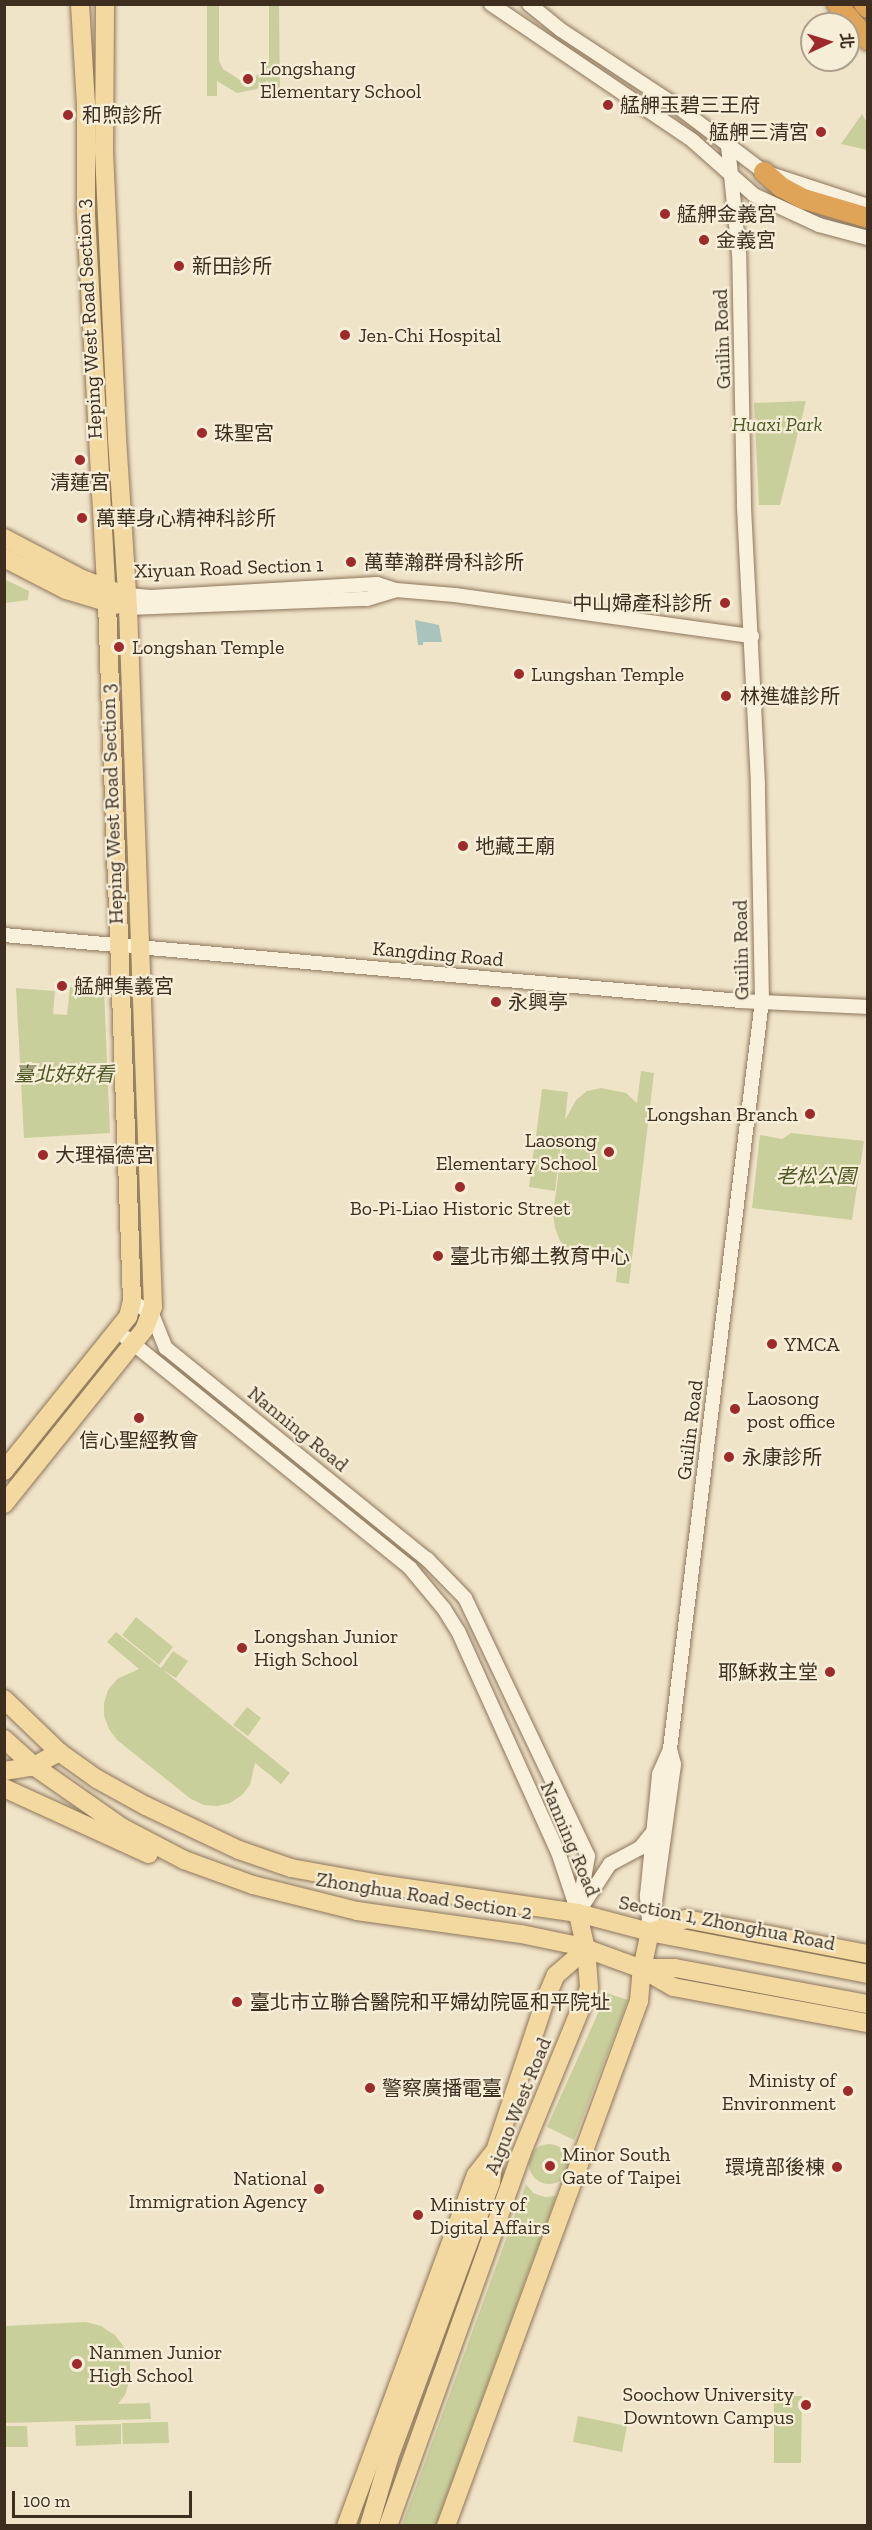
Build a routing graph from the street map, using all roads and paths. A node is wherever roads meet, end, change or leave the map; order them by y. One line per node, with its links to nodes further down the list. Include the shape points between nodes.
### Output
1 (80, 4): 12 (main road, Heping West Road Section 3)
2 (88, 4): 12 (main road, Heping West Road Section 3)
3 (96, 4): 11 (main road, Heping West Road Section 3)
4 (105, 4): 11 (main road, Heping West Road Section 3)
5 (491, 4): 15 (street, via 693,141)
6 (529, 4): 13 (street)
7 (837, 4): 10 (highway)
8 (864, 4): 9 (highway)
9 (867, 8)
10 (867, 40)
11 (105, 52): 22 (main road, Heping West Road Section 3, via 104,149)
12 (84, 53): 21 (main road, Heping West Road Section 3, via 86,210)
13 (728, 145): 14 (street); 15 (street, Guilin Road)
14 (764, 172): 16 (street); 17 (highway, via 804,199)
15 (732, 178): 18 (street, via 754,195 819,225); 23 (street, Guilin Road, via 739,254 744,504)
16 (867, 206)
17 (867, 218)
18 (867, 238)
19 (4, 538): 21 (main road, Xiyuan Road Section 1)
20 (4, 558): 21 (main road, Xiyuan Road Section 1, via 66,590)
21 (106, 596): 22 (main road, Xiyuan Road Section 1); 25 (main road, Heping West Road Section 3)
22 (128, 602): 23 (street, Xiyuan Road Section 1, via 367,599 396,591 455,595); 26 (main road, Heping West Road Section 3)
23 (752, 636): 27 (street, Guilin Road)
24 (4, 935): 25 (street, Kangding Road)
25 (119, 944): 26 (street, Kangding Road); 29 (main road, Heping West Road Section 3)
26 (139, 945): 27 (street, Kangding Road, via 302,963); 30 (main road, Heping West Road Section 3)
27 (762, 1001): 28 (street, Kangding Road); 37 (street, Guilin Road)
28 (867, 1007)
29 (132, 1300): 30 (street); 31 (main road, Heping West Road Section 3, via 128,1317)
30 (152, 1314): 32 (main road); 44 (street, Nanning Road, via 166,1348 427,1559 465,1598 588,1856)
31 (117, 1330): 32 (street, Nanning Road); 33 (main road, Heping West Road Section 3)
32 (133, 1343): 34 (main road); 44 (street, Nanning Road, via 410,1568 444,1609 458,1631 558,1852)
33 (4, 1471)
34 (4, 1504)
35 (4, 1699): 38 (main road, Zhonghua Road Section 2)
36 (4, 1739): 39 (main road, Zhonghua Road Section 2)
37 (670, 1749): 42 (street, Guilin Road, via 659,1774); 45 (street, Guilin Road, via 674,1764)
38 (60, 1752): 39 (main road); 44 (main road, Zhonghua Road Section 2, via 97,1779 146,1806 239,1850 291,1868)
39 (33, 1766): 40 (main road); 43 (main road, Zhonghua Road Section 2, via 101,1815)
40 (4, 1771)
41 (4, 1788): 43 (main road, via 154,1857)
42 (654, 1831): 44 (street, via 640,1848 610,1864); 45 (street, Guilin Road, via 647,1895)
43 (183, 1860): 46 (main road, Zhonghua Road Section 2, via 253,1885 357,1911 520,1934)
44 (578, 1913): 45 (main road, Section 1, Zhonghua Road); 46 (main road)
45 (650, 1932): 47 (main road, via 686,1919); 48 (main road); 49 (main road, Section 1, Zhonghua Road)
46 (586, 1948): 48 (main road); 52 (main road, Aiguo West Road, via 556,1976); 55 (main road, Aiguo West Road, via 589,1988 521,2154)
47 (867, 1954)
48 (642, 1968): 50 (main road, via 675,1968); 51 (main road, via 673,1987); 56 (main road, via 635,2012)
49 (867, 1974)
50 (867, 2004)
51 (867, 2024)
52 (495, 2151): 53 (main road, Aiguo West Road, via 476,2175); 54 (main road, Aiguo West Road, via 491,2182 389,2458)
53 (345, 2526)
54 (369, 2526)
55 (388, 2526)
56 (446, 2526)

